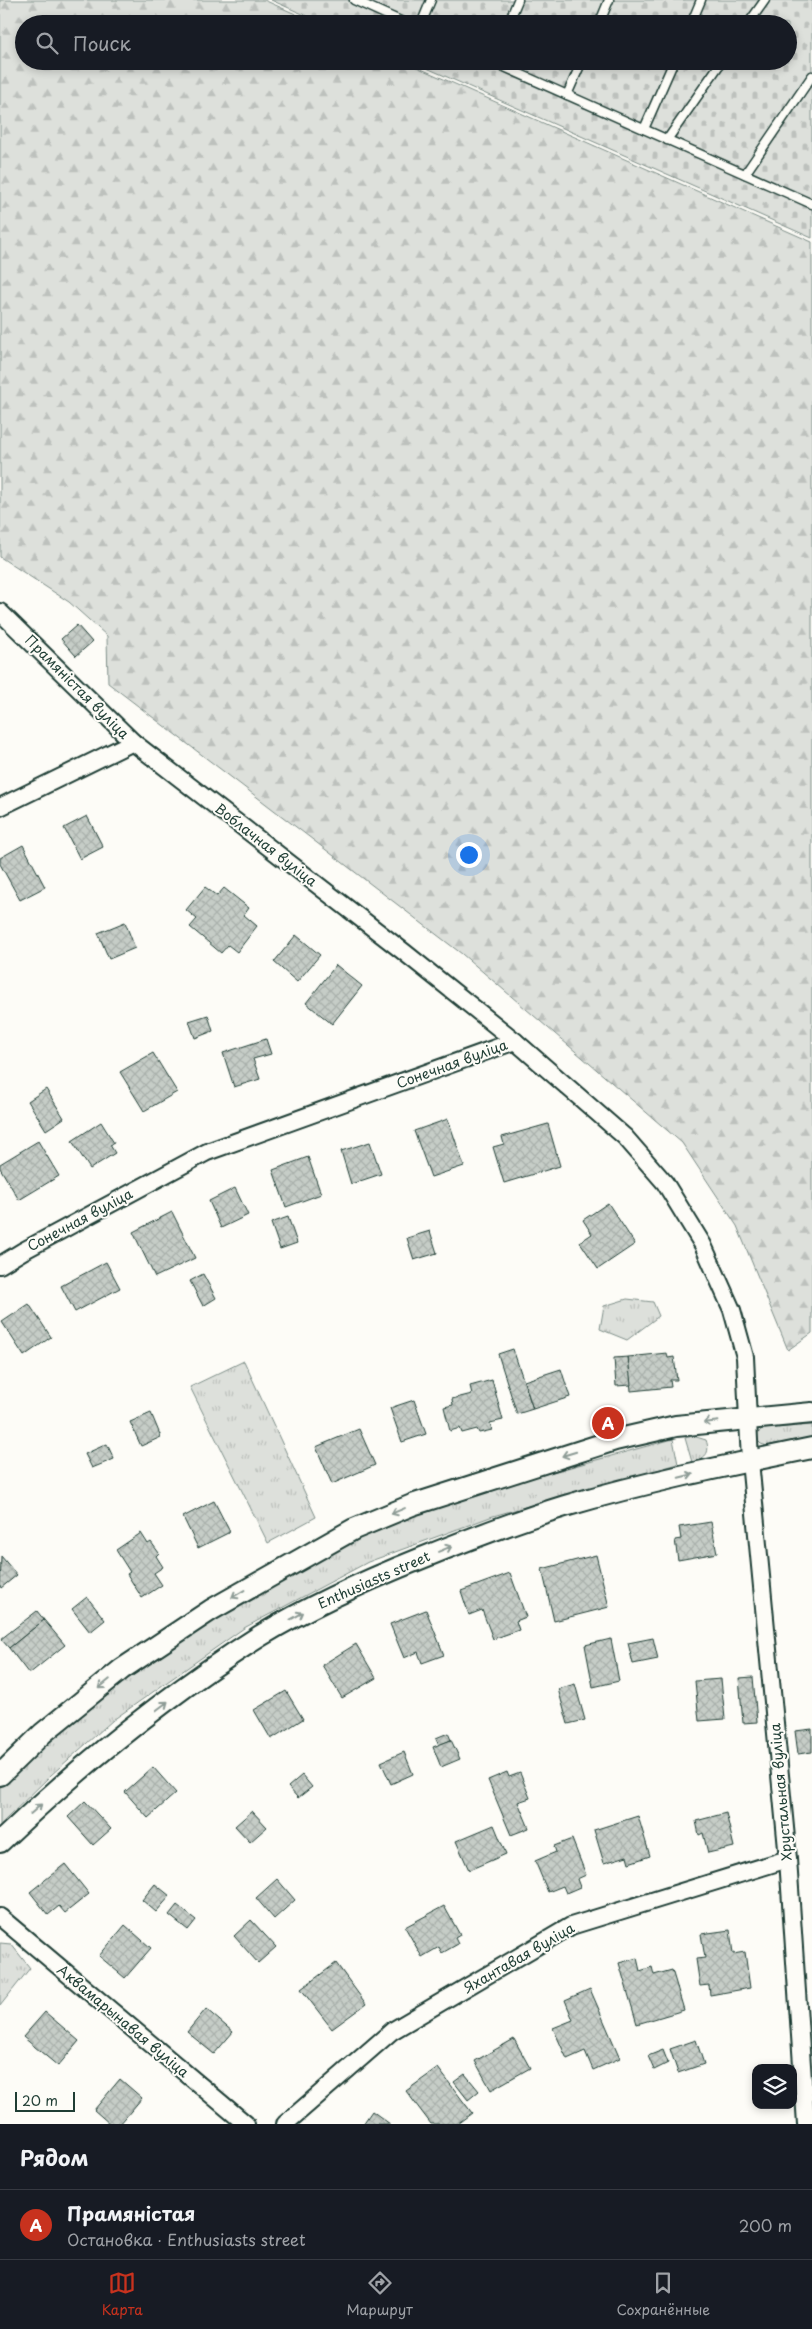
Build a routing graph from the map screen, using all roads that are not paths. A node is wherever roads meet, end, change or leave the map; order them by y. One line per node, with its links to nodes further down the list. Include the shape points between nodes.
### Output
1 (354, 0): 7 (lane)
2 (431, 0): 8 (lane)
3 (518, 0): 9 (lane)
4 (609, 0): 10 (lane)
5 (701, 0): 11 (lane)
6 (765, 0): 12 (lane)
7 (387, 15)
8 (425, 15)
9 (512, 15)
10 (603, 15)
11 (695, 15)
12 (754, 15)
13 (511, 70): 18 (lane)
14 (578, 70): 18 (lane)
15 (670, 70): 19 (lane)
16 (716, 70): 20 (lane)
17 (812, 76): 21 (lane)
18 (567, 95): 19 (lane)
19 (644, 130): 20 (lane)
20 (667, 140): 21 (lane)
21 (745, 174): 22 (lane)
22 (812, 204)
23 (0, 612): 24 (street, Прамяністая вуліца)
24 (133, 742): 25 (street); 26 (street, Воблачная вуліца)
25 (0, 807)
26 (515, 1041): 27 (street, Сонечная вуліца, via 207,1152); 29 (street, Сонечная вуліца, via 625,1138 665,1183 703,1245 732,1310 744,1358)
27 (0, 1265)
28 (812, 1414): 29 (street)
29 (747, 1418): 31 (street, Сонечная вуліца); 32 (street, one-way to 32, via 676,1426 615,1440 412,1504 354,1529 211,1610 122,1669 43,1733)
30 (812, 1448): 31 (street, Enthusiasts street)
31 (750, 1461): 33 (street, Enthusiasts street, one-way to 31, via 100,1752 177,1694 261,1636 333,1597 480,1535 565,1506); 34 (street, Хрустальная вуліца)
32 (0, 1776)
33 (0, 1842)
34 (788, 1859): 37 (street, Яхантавая вуліца, via 571,1926 392,2031); 38 (street, Хрустальная вуліца)
35 (0, 1918): 36 (street, Аквамарынавая вуліца)
36 (246, 2124)
37 (285, 2124)
38 (806, 2124)

